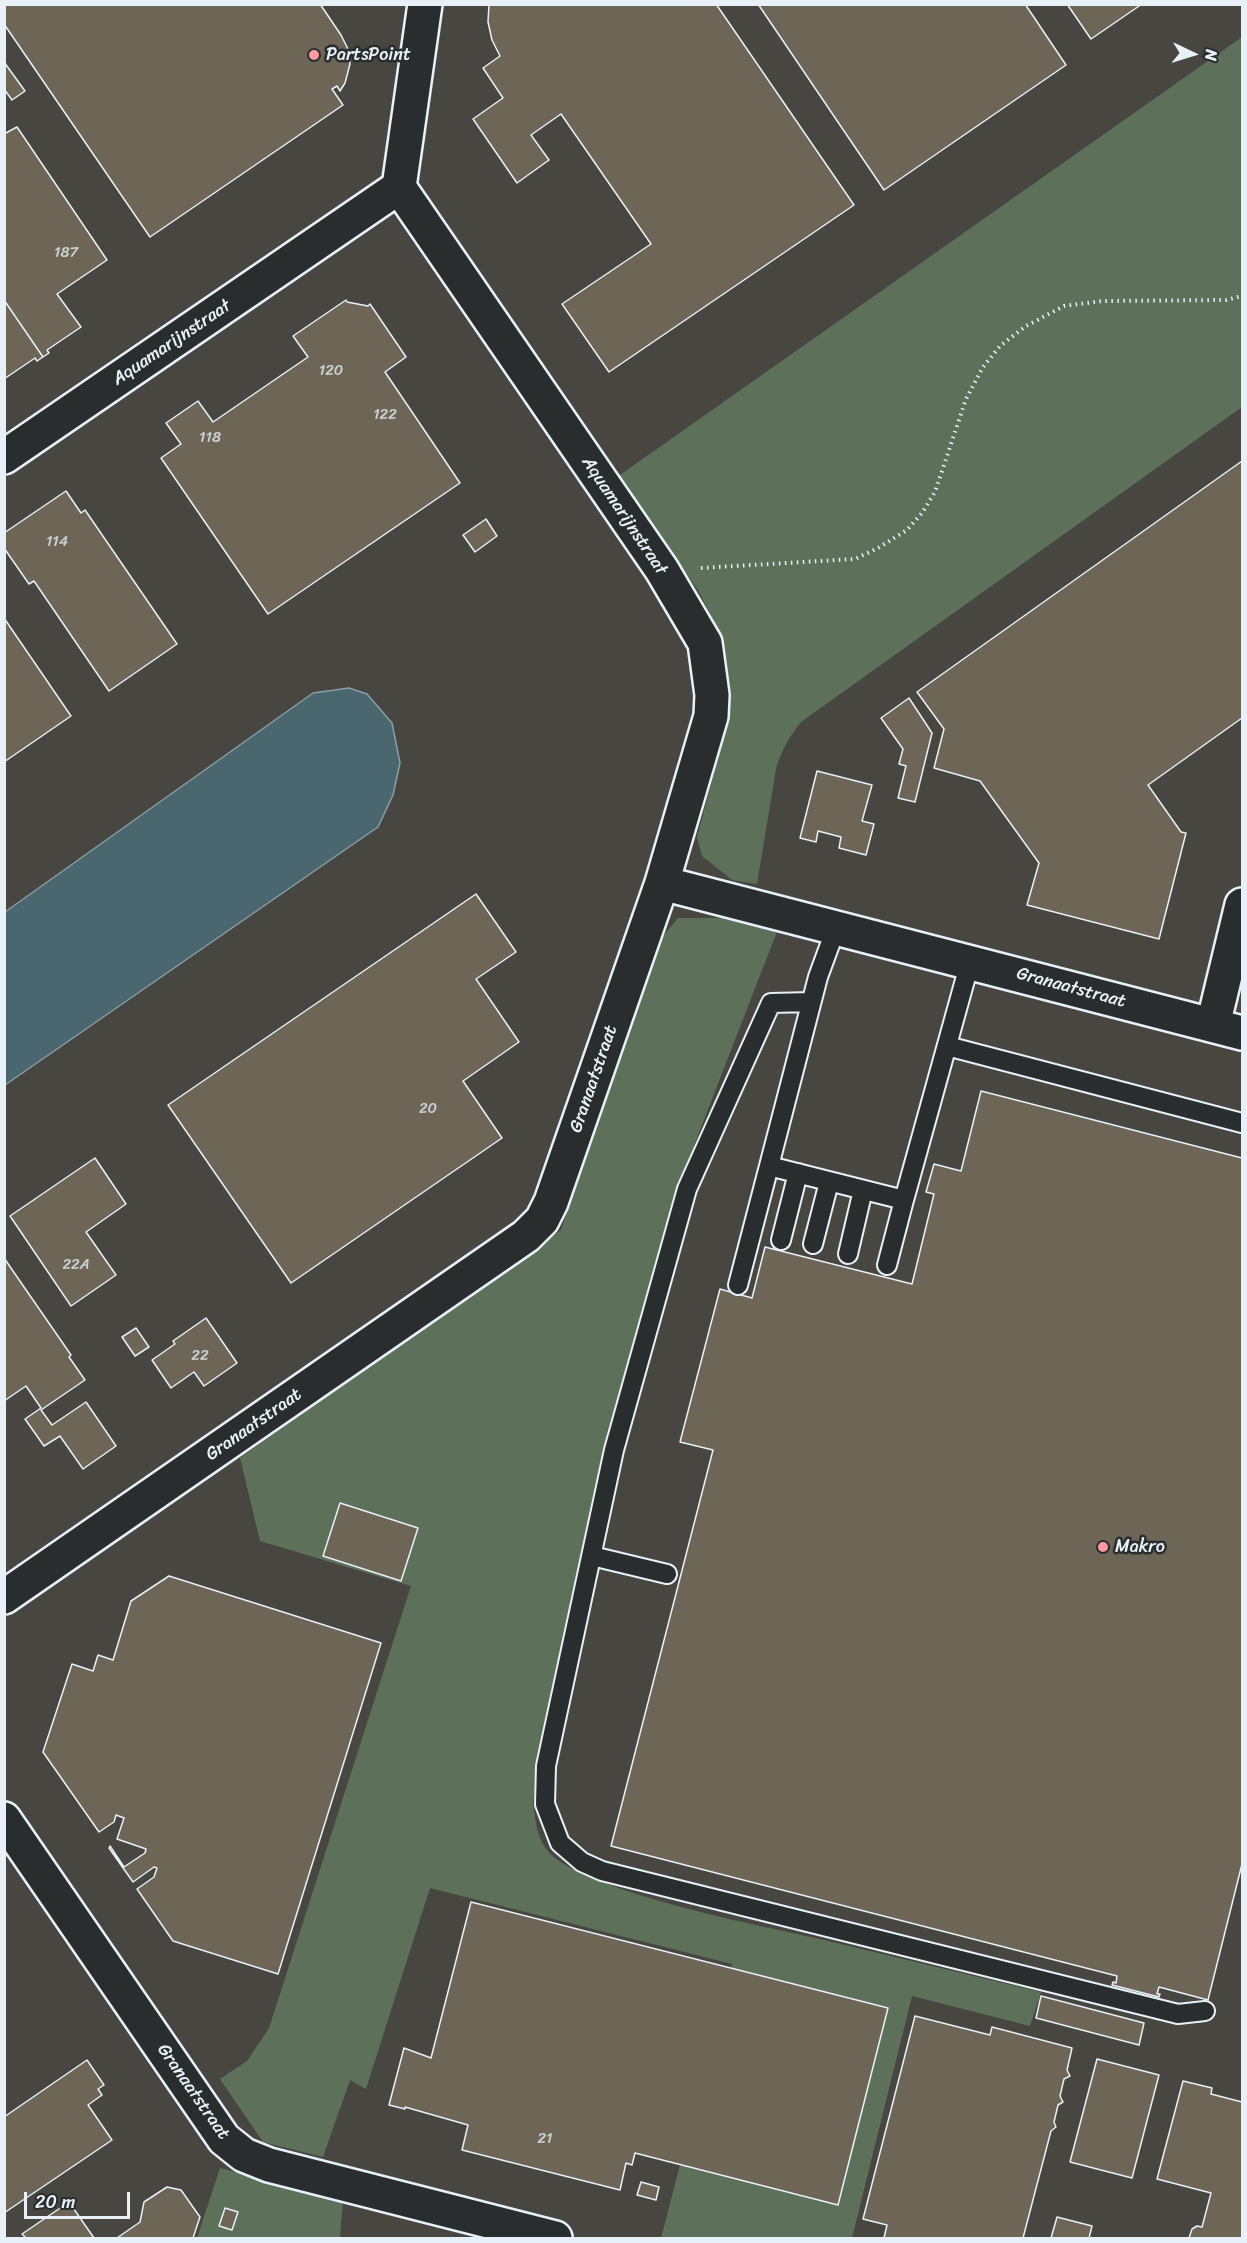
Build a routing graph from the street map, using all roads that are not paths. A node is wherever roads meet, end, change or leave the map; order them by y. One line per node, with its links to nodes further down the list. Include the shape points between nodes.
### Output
1 (425, 4): 2 (street)
2 (399, 187): 3 (street, Aquamarijnstraat); 4 (street, Aquamarijnstraat, via 662,570 705,643 711,716)
3 (4, 457)
4 (662, 883): 6 (street, Granaatstraat); 24 (street, Granaatstraat, via 542,1220 526,1236)
5 (1242, 905): 9 (street)
6 (836, 928): 7 (street, Granaatstraat); 8 (lane)
7 (970, 962): 9 (street, Granaatstraat); 10 (lane)
8 (811, 1002): 12 (lane); 22 (lane, via 771,1003 687,1189 614,1450)
9 (1228, 1029)
10 (947, 1046): 11 (lane); 16 (lane)
11 (1242, 1123)
12 (769, 1166): 13 (lane); 21 (lane)
13 (798, 1173): 14 (lane); 17 (lane)
14 (829, 1182): 15 (lane); 18 (lane)
15 (863, 1190): 16 (lane); 19 (lane)
16 (904, 1200): 20 (lane)
17 (781, 1240)
18 (813, 1244)
19 (848, 1254)
20 (887, 1264)
21 (738, 1285)
22 (591, 1556): 23 (lane); 26 (lane, via 546,1766 545,1804 560,1843 582,1862 602,1871 1178,2014)
23 (667, 1574)
24 (4, 1597)
25 (4, 1819): 27 (street, Granaatstraat, via 224,2139 244,2155 269,2165)
26 (1205, 2012)
27 (555, 2238)

